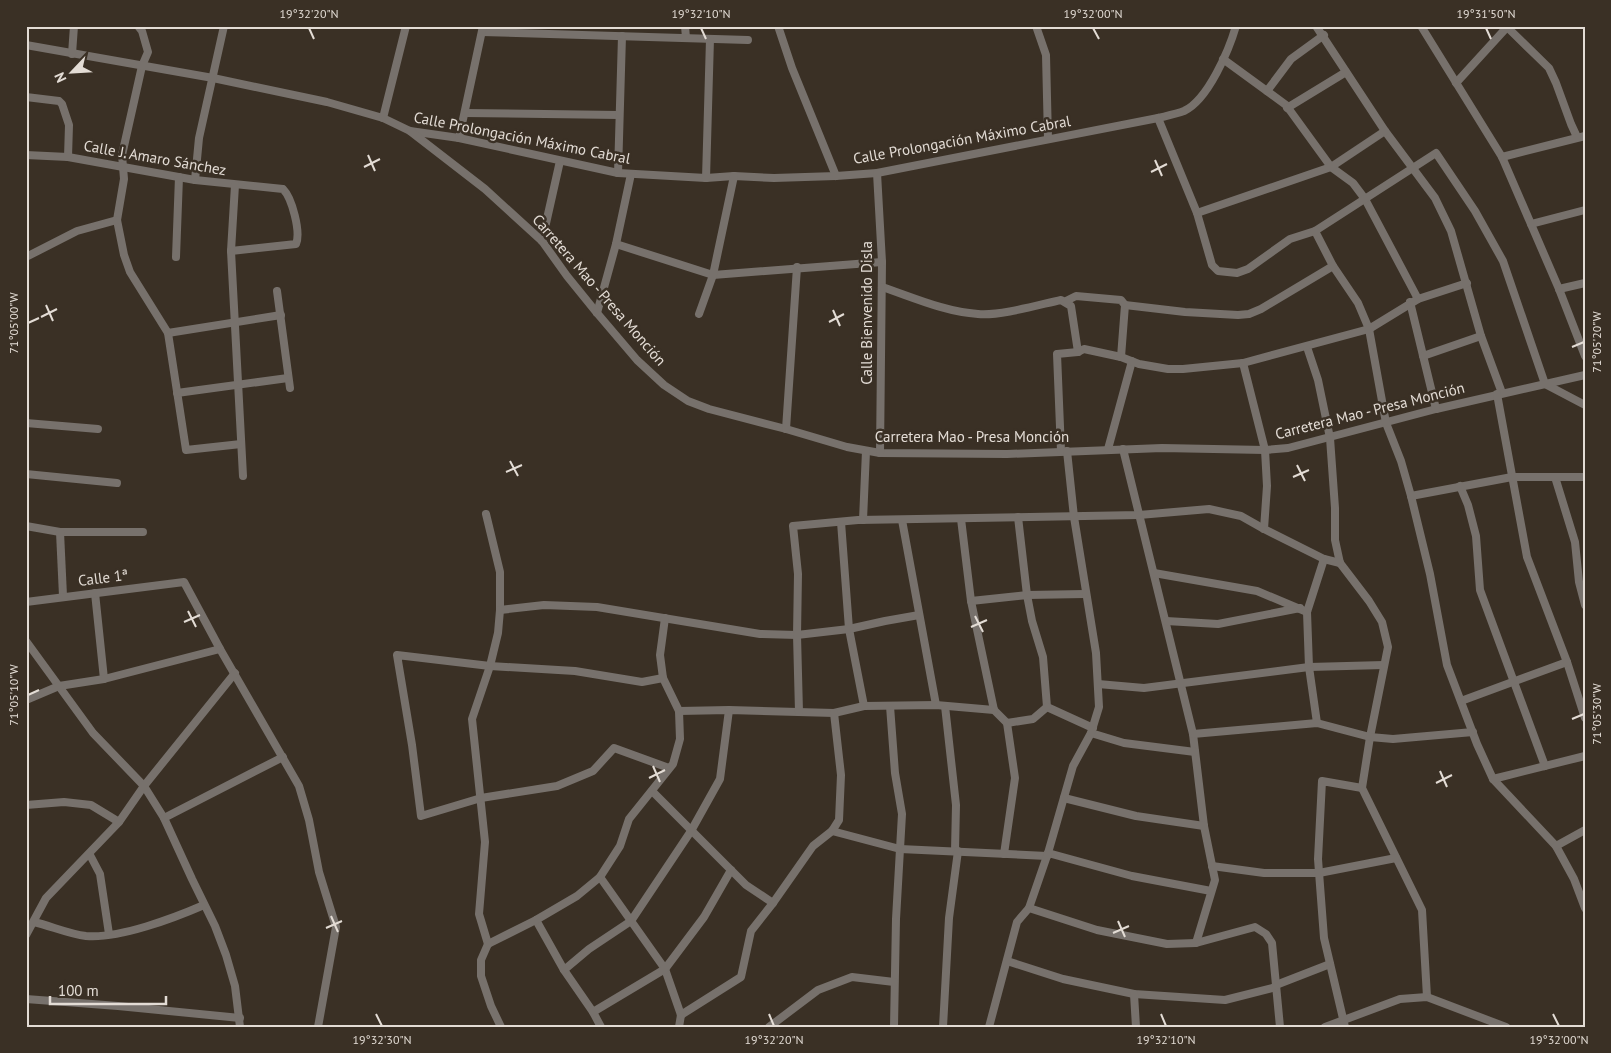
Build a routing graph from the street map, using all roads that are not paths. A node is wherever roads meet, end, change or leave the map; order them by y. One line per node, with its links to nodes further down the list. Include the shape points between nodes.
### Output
1 (74, 26): 21 (street)
2 (138, 26): 23 (street, via 148,52)
3 (224, 26): 25 (street)
4 (406, 26): 32 (street)
5 (593, 26): 14 (street)
6 (685, 26): 17 (street)
7 (778, 26): 50 (street)
8 (1036, 26): 38 (street, via 1046,55)
9 (1236, 26): 22 (street, Calle Prolongación Máximo Cabral)
10 (1316, 26): 15 (street)
11 (1421, 26): 26 (street)
12 (1508, 26): 26 (street); 36 (street, via 1549,68 1571,124)
13 (482, 29): 14 (street); 30 (street)
14 (592, 35): 16 (street)
15 (1324, 35): 24 (street); 27 (street, via 1291,59)
16 (622, 36): 17 (street); 31 (street)
17 (686, 38): 18 (street)
18 (710, 39): 19 (street); 52 (street)
19 (748, 40)
20 (26, 45): 21 (street, Calle Prolongación Máximo Cabral)
21 (72, 54): 23 (street, Calle Prolongación Máximo Cabral)
22 (1223, 60): 27 (street); 33 (street, Calle Prolongación Máximo Cabral, via 1196,102 1185,110)
23 (142, 66): 25 (street, Calle Prolongación Máximo Cabral); 43 (street)
24 (1346, 72): 29 (street); 35 (street)
25 (213, 78): 32 (street, Calle Prolongación Máximo Cabral, via 327,102); 53 (street, via 199,138)
26 (1456, 83): 41 (street)
27 (1267, 91): 29 (street)
28 (26, 97): 40 (street, via 60,102 69,124)
29 (1287, 108): 44 (street)
30 (465, 113): 31 (street); 37 (street)
31 (619, 115): 46 (street)
32 (383, 118): 34 (street, Calle Prolongación Máximo Cabral)
33 (1158, 118): 38 (street, Calle Prolongación Máximo Cabral); 57 (street)
34 (410, 131): 37 (street, Calle Prolongación Máximo Cabral); 61 (street, Carretera Mao - Presa Monción, via 485,190)
35 (1385, 131): 44 (street); 45 (street)
36 (1581, 136): 41 (street)
37 (459, 138): 42 (street, Calle Prolongación Máximo Cabral)
38 (1048, 139): 47 (street, Calle Prolongación Máximo Cabral)
39 (26, 155): 40 (street, Calle J. Amaro Sánchez)
40 (68, 157): 43 (street, Calle J. Amaro Sánchez)
41 (1502, 157): 59 (street)
42 (560, 161): 46 (street, Calle Prolongación Máximo Cabral); 61 (street)
43 (122, 167): 51 (street, Calle J. Amaro Sánchez); 58 (street, via 124,179)
44 (1331, 167): 55 (street, via 1353,183); 57 (street)
45 (1414, 168): 55 (street); 70 (street, via 1435,198 1451,231); 94 (street, via 1436,153 1475,211 1503,261)
46 (618, 173): 48 (street, Calle Prolongación Máximo Cabral)
47 (877, 173): 50 (street, Calle Prolongación Máximo Cabral); 66 (street, Calle Bienvenido Disla)
48 (631, 174): 52 (street, Calle Prolongación Máximo Cabral); 62 (street)
49 (734, 176): 50 (street, Calle Prolongación Máximo Cabral); 52 (street, Calle Prolongación Máximo Cabral); 69 (street)
50 (836, 176)
51 (179, 178): 53 (street, Calle J. Amaro Sánchez); 65 (street)
52 (706, 178)
53 (195, 180): 54 (street, Calle J. Amaro Sánchez)
54 (235, 185): 63 (street); 63 (street, Calle J. Amaro Sánchez, via 285,191 292,204 298,239 296,244)
55 (1365, 199): 60 (street); 75 (street)
56 (1585, 210): 59 (street)
57 (1197, 213): 60 (street, via 1212,264 1218,271 1243,272 1290,239)
58 (117, 220): 64 (street, via 77,231); 83 (street, via 130,272)
59 (1530, 224): 73 (street)
60 (1315, 231): 67 (street)
61 (542, 241): 78 (street, Carretera Mao - Presa Monción)
62 (616, 244): 69 (street); 78 (street)
63 (231, 251): 81 (street)
64 (26, 257)
65 (176, 257)
66 (882, 262): 68 (street); 72 (street, Calle Bienvenido Disla)
67 (1333, 266): 77 (street, via 1249,314 1185,312); 82 (street, via 1358,303)
68 (797, 267): 69 (street); 104 (street)
69 (713, 275): 79 (street)
70 (1466, 283): 75 (street); 84 (street)
71 (1585, 283): 73 (street)
72 (882, 287): 76 (street, via 952,310 978,314); 112 (street, Calle Bienvenido Disla)
73 (1559, 289): 88 (street)
74 (278, 291): 80 (street)
75 (1414, 300): 82 (street); 87 (street)
76 (1066, 301): 77 (street, via 1076,296 1122,300); 86 (street, via 1072,306)
77 (1125, 305): 89 (street)
78 (597, 313): 104 (street, Carretera Mao - Presa Monción, via 637,360 676,394 709,409)
79 (699, 314)
80 (281, 316): 81 (street); 93 (street)
81 (235, 324): 83 (street); 95 (street)
82 (1369, 329): 85 (street); 102 (street)
83 (168, 333): 97 (street)
84 (1482, 336): 87 (street); 98 (street)
85 (1307, 347): 91 (street); 105 (street, via 1318,380)
86 (1078, 352): 89 (street, via 1084,349); 111 (street, via 1057,354)
87 (1423, 356): 100 (street)
88 (1585, 356)
89 (1121, 357): 90 (street)
90 (1132, 361): 91 (street, via 1168,369); 107 (street)
91 (1243, 363): 109 (street)
92 (1585, 375): 94 (street, Carretera Mao - Presa Monción)
93 (288, 378): 95 (street); 96 (street)
94 (1545, 384): 98 (street, Carretera Mao - Presa Monción); 99 (street)
95 (237, 385): 97 (street); 106 (street)
96 (290, 388)
97 (177, 392): 106 (street, via 186,450)
98 (1499, 394): 100 (street, Carretera Mao - Presa Monción); 115 (street)
99 (1585, 404)
100 (1436, 409): 102 (street, Carretera Mao - Presa Monción)
101 (26, 423): 103 (street)
102 (1386, 423): 105 (street, Carretera Mao - Presa Monción); 120 (street)
103 (98, 429)
104 (786, 429): 110 (street, Carretera Mao - Presa Monción)
105 (1330, 438): 109 (street, Carretera Mao - Presa Monción); 134 (street, via 1335,540)
106 (241, 444): 114 (street)
107 (1108, 449): 108 (street, Carretera Mao - Presa Monción); 111 (street, Carretera Mao - Presa Monción)
108 (1123, 449): 109 (street, Carretera Mao - Presa Monción); 122 (street)
109 (1265, 450): 130 (street)
110 (866, 451): 112 (street, Carretera Mao - Presa Monción); 126 (street)
111 (1064, 451): 112 (street, Carretera Mao - Presa Monción); 124 (street)
112 (880, 453)
113 (26, 474): 118 (street)
114 (243, 476)
115 (1512, 476): 116 (street); 119 (street); 152 (street, via 1527,557)
116 (1555, 476): 117 (street); 142 (street, via 1575,542)
117 (1585, 477)
118 (117, 483)
119 (1460, 486): 120 (street); 159 (street, via 1476,536 1480,590)
120 (1411, 496): 164 (street, via 1447,665)
121 (486, 514): 143 (street, via 500,572)
122 (1139, 515): 124 (street); 130 (street, via 1209,509 1241,516); 135 (street)
123 (1018, 517): 124 (street); 125 (street); 139 (street)
124 (1074, 517): 137 (street)
125 (961, 519): 127 (street); 140 (street)
126 (863, 520): 127 (street); 128 (street)
127 (902, 520): 145 (street)
128 (842, 522): 148 (street); 149 (street, via 793,526 798,574)
129 (26, 526): 131 (street)
130 (1264, 529): 133 (street)
131 (60, 532): 132 (street); 138 (street)
132 (143, 532)
133 (1324, 559): 134 (street); 144 (street)
134 (1340, 563): 153 (street, via 1382,622 1388,647)
135 (1154, 574): 144 (street, via 1257,591); 147 (street)
136 (94, 593): 138 (street, Calle 1ª); 151 (street, Calle 1ª, via 184,582); 158 (street)
137 (1085, 594): 139 (street); 161 (street)
138 (63, 596): 141 (street, Calle 1ª)
139 (1026, 596): 140 (street); 169 (street, via 1044,657)
140 (971, 601): 171 (street)
141 (26, 602)
142 (1585, 605)
143 (500, 610): 146 (street, via 544,605 597,607); 154 (street)
144 (1303, 610): 147 (street, via 1218,624); 155 (street)
145 (919, 616): 148 (street); 165 (street)
146 (665, 618): 149 (street, via 760,634); 157 (street, via 660,656)
147 (1166, 621): 160 (street)
148 (849, 630): 149 (street); 166 (street)
149 (797, 634): 173 (street)
150 (26, 641): 162 (street)
151 (220, 649): 156 (street); 158 (street)
152 (1567, 662): 159 (street); 175 (street)
153 (1384, 665): 155 (street); 181 (street)
154 (490, 666): 157 (street, via 575,671 642,682); 191 (street, via 472,719); 191 (street, via 397,655 421,816)
155 (1309, 667): 160 (street); 177 (street)
156 (235, 673): 184 (street); 188 (street)
157 (663, 678): 172 (street)
158 (104, 679): 162 (street)
159 (1514, 682): 164 (street); 185 (street)
160 (1181, 683): 161 (street, via 1144,688); 180 (street)
161 (1098, 684): 178 (street, via 1099,707)
162 (59, 686): 163 (street); 188 (street, via 93,733)
163 (26, 700)
164 (1461, 701): 179 (street)
165 (936, 705): 167 (street); 168 (street)
166 (864, 706): 167 (street); 174 (street)
167 (890, 706): 201 (street, via 902,814)
168 (945, 706): 171 (street); 202 (street, via 956,806)
169 (1047, 707): 176 (street, via 1033,719); 178 (street)
170 (729, 710): 172 (street); 173 (street); 198 (street, via 720,779)
171 (994, 710): 176 (street)
172 (678, 711): 186 (street, via 680,738)
173 (799, 712): 174 (street)
174 (834, 713): 199 (street, via 841,775 839,820)
175 (1585, 718)
176 (1007, 723): 204 (street, via 1015,778)
177 (1317, 723): 180 (street); 181 (street)
178 (1092, 730): 182 (street, via 1124,743); 192 (street, via 1073,766)
179 (1472, 732): 181 (street, via 1393,739); 187 (street)
180 (1194, 734): 182 (street)
181 (1370, 737): 189 (street)
182 (1196, 752): 196 (street)
183 (1585, 756): 185 (street)
184 (283, 757): 194 (street); 236 (street, via 299,786 336,927)
185 (1545, 766): 187 (street)
186 (669, 768): 190 (street); 191 (street, via 614,748 593,771 557,786)
187 (1493, 779): 200 (street)
188 (144, 786): 194 (street); 195 (street)
189 (1362, 788): 206 (street); 209 (street, via 1322,780)
190 (652, 790): 198 (street); 210 (street, via 629,819 620,846)
191 (481, 798): 222 (street, via 485,842 479,914)
192 (1064, 798): 196 (street, via 1136,816); 205 (street)
193 (26, 805): 195 (street, via 64,802 91,805)
194 (164, 818): 213 (street)
195 (119, 822): 203 (street)
196 (1204, 826): 207 (street)
197 (1585, 830): 200 (street)
198 (691, 831): 208 (street); 217 (street)
199 (832, 831): 201 (street); 212 (street, via 813,846)
200 (1556, 846): 215 (street)
201 (900, 849): 202 (street); 227 (street)
202 (956, 851): 204 (street); 242 (street)
203 (90, 854): 218 (street, via 46,898); 219 (street, via 100,874)
204 (1004, 854): 205 (street)
205 (1048, 854): 211 (street, via 1132,876); 214 (street)
206 (1396, 858): 209 (street); 230 (street, via 1422,910)
207 (1212, 866): 209 (street, via 1264,873); 211 (street, via 1215,880)
208 (731, 870): 212 (street, via 746,885); 225 (street, via 704,917)
209 (1319, 873): 224 (street, via 1324,938)
210 (600, 877): 216 (street, via 577,896); 217 (street)
211 (1211, 891): 221 (street)
212 (774, 903): 233 (street, via 751,931 741,977)
213 (204, 905): 219 (street, via 178,917); 234 (street, via 226,955 235,986)
214 (1029, 908): 221 (street, via 1097,930 1167,944); 223 (street, via 1017,922)
215 (1585, 908)
216 (536, 920): 222 (street); 226 (street)
217 (631, 920): 225 (street); 226 (street)
218 (34, 922): 219 (street, via 90,936); 220 (street)
219 (109, 934)
220 (26, 936)
221 (1196, 943): 228 (street, via 1255,928 1266,934 1272,943)
222 (488, 944): 237 (street, via 481,960 481,976)
223 (1007, 961): 229 (street); 243 (street)
224 (1330, 964): 228 (street); 235 (street)
225 (665, 969): 232 (street); 233 (street)
226 (564, 970): 232 (street)
227 (894, 982): 240 (street, via 852,977 818,990); 241 (street)
228 (1276, 986): 229 (street, via 1225,1000); 245 (street)
229 (1134, 994): 244 (street)
230 (1427, 998): 235 (street, via 1400,998); 247 (street)
231 (26, 999): 234 (street, via 118,1006)
232 (593, 1012): 238 (street)
233 (681, 1015): 239 (street)
234 (240, 1023)
235 (1344, 1023): 246 (street)
236 (318, 1027)
237 (501, 1027)
238 (601, 1027)
239 (679, 1027)
240 (769, 1027)
241 (894, 1027)
242 (943, 1027)
243 (989, 1027)
244 (1136, 1027)
245 (1280, 1027)
246 (1325, 1027)
247 (1506, 1027)

